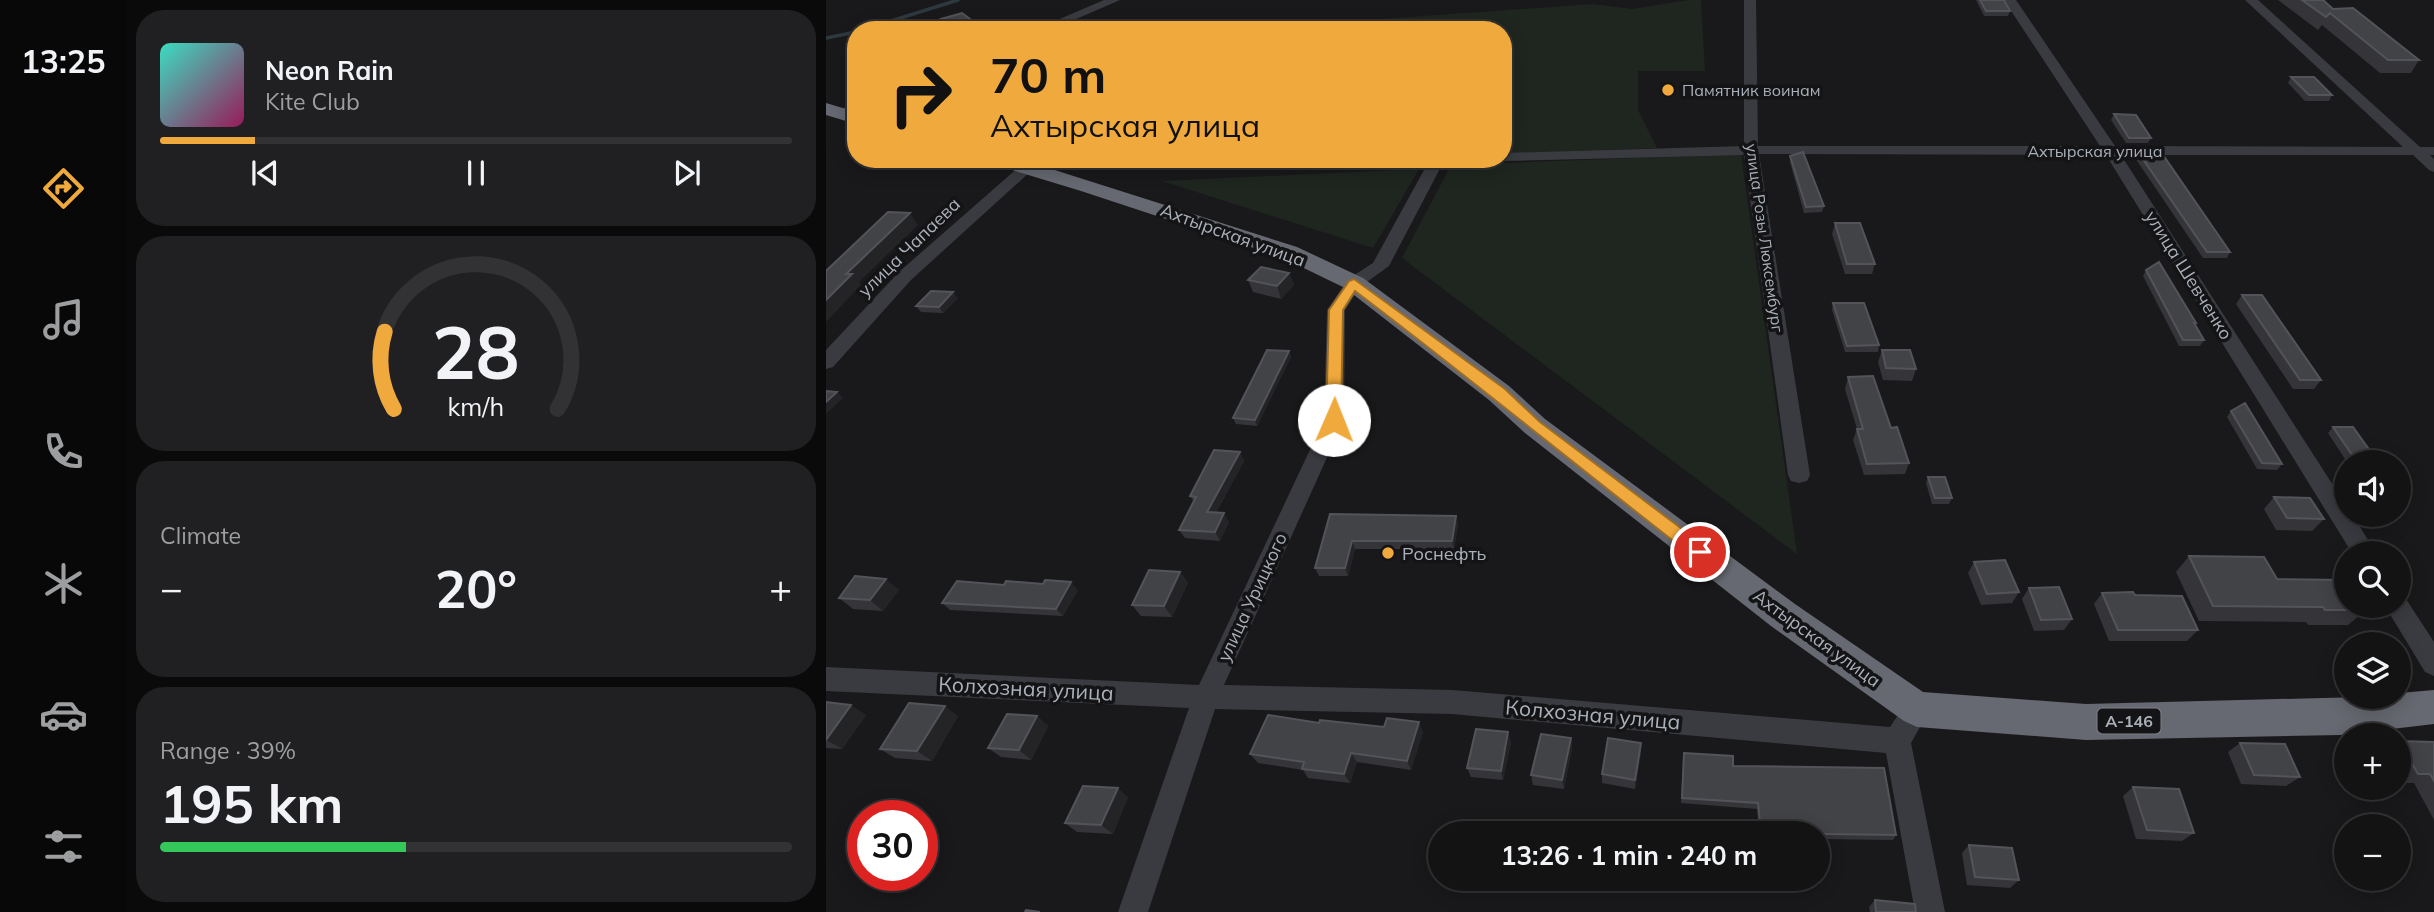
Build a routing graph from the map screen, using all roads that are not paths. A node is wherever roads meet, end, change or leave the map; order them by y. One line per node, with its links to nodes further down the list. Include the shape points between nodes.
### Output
1 (1114, 0): 5 (street)
2 (1750, 0): 6 (street, улица Розы Люксембург)
3 (2010, 0): 7 (street, улица Шевченко)
4 (2251, 0): 8 (street)
5 (1062, 21)
6 (1751, 150): 7 (street, Ахтырская улица); 10 (street, Ахтырская улица); 16 (street, улица Розы Люксембург)
7 (2112, 151): 8 (street, Ахтырская улица); 17 (street, улица Шевченко)
8 (2418, 151): 9 (street, Ахтырская улица); 11 (street)
9 (2434, 151)
10 (1512, 157)
11 (2434, 167)
12 (1026, 168): 14 (highway, Ахтырская улица, via 1289,252); 15 (street, улица Чапаева, via 905,276)
13 (1433, 168): 14 (street, via 1380,266)
14 (1354, 284): 21 (street, улица Урицкого, via 1336,310 1334,420); 23 (highway, Ахтырская улица, via 1783,615)
15 (826, 362)
16 (1799, 475)
17 (2356, 541)
18 (2405, 618): 19 (street)
19 (2434, 664)
20 (826, 679): 21 (street, Колхозная улица)
21 (1206, 697): 26 (street, Колхозная улица, via 1452,702); 27 (street, улица Урицкого)
22 (2434, 707): 24 (highway, А-146)
23 (1917, 709): 24 (highway, А-146, via 2087,722); 26 (street)
24 (2341, 717): 25 (highway, А-146)
25 (2434, 727)
26 (1897, 741): 28 (street)
27 (1133, 912)
28 (1930, 912)

